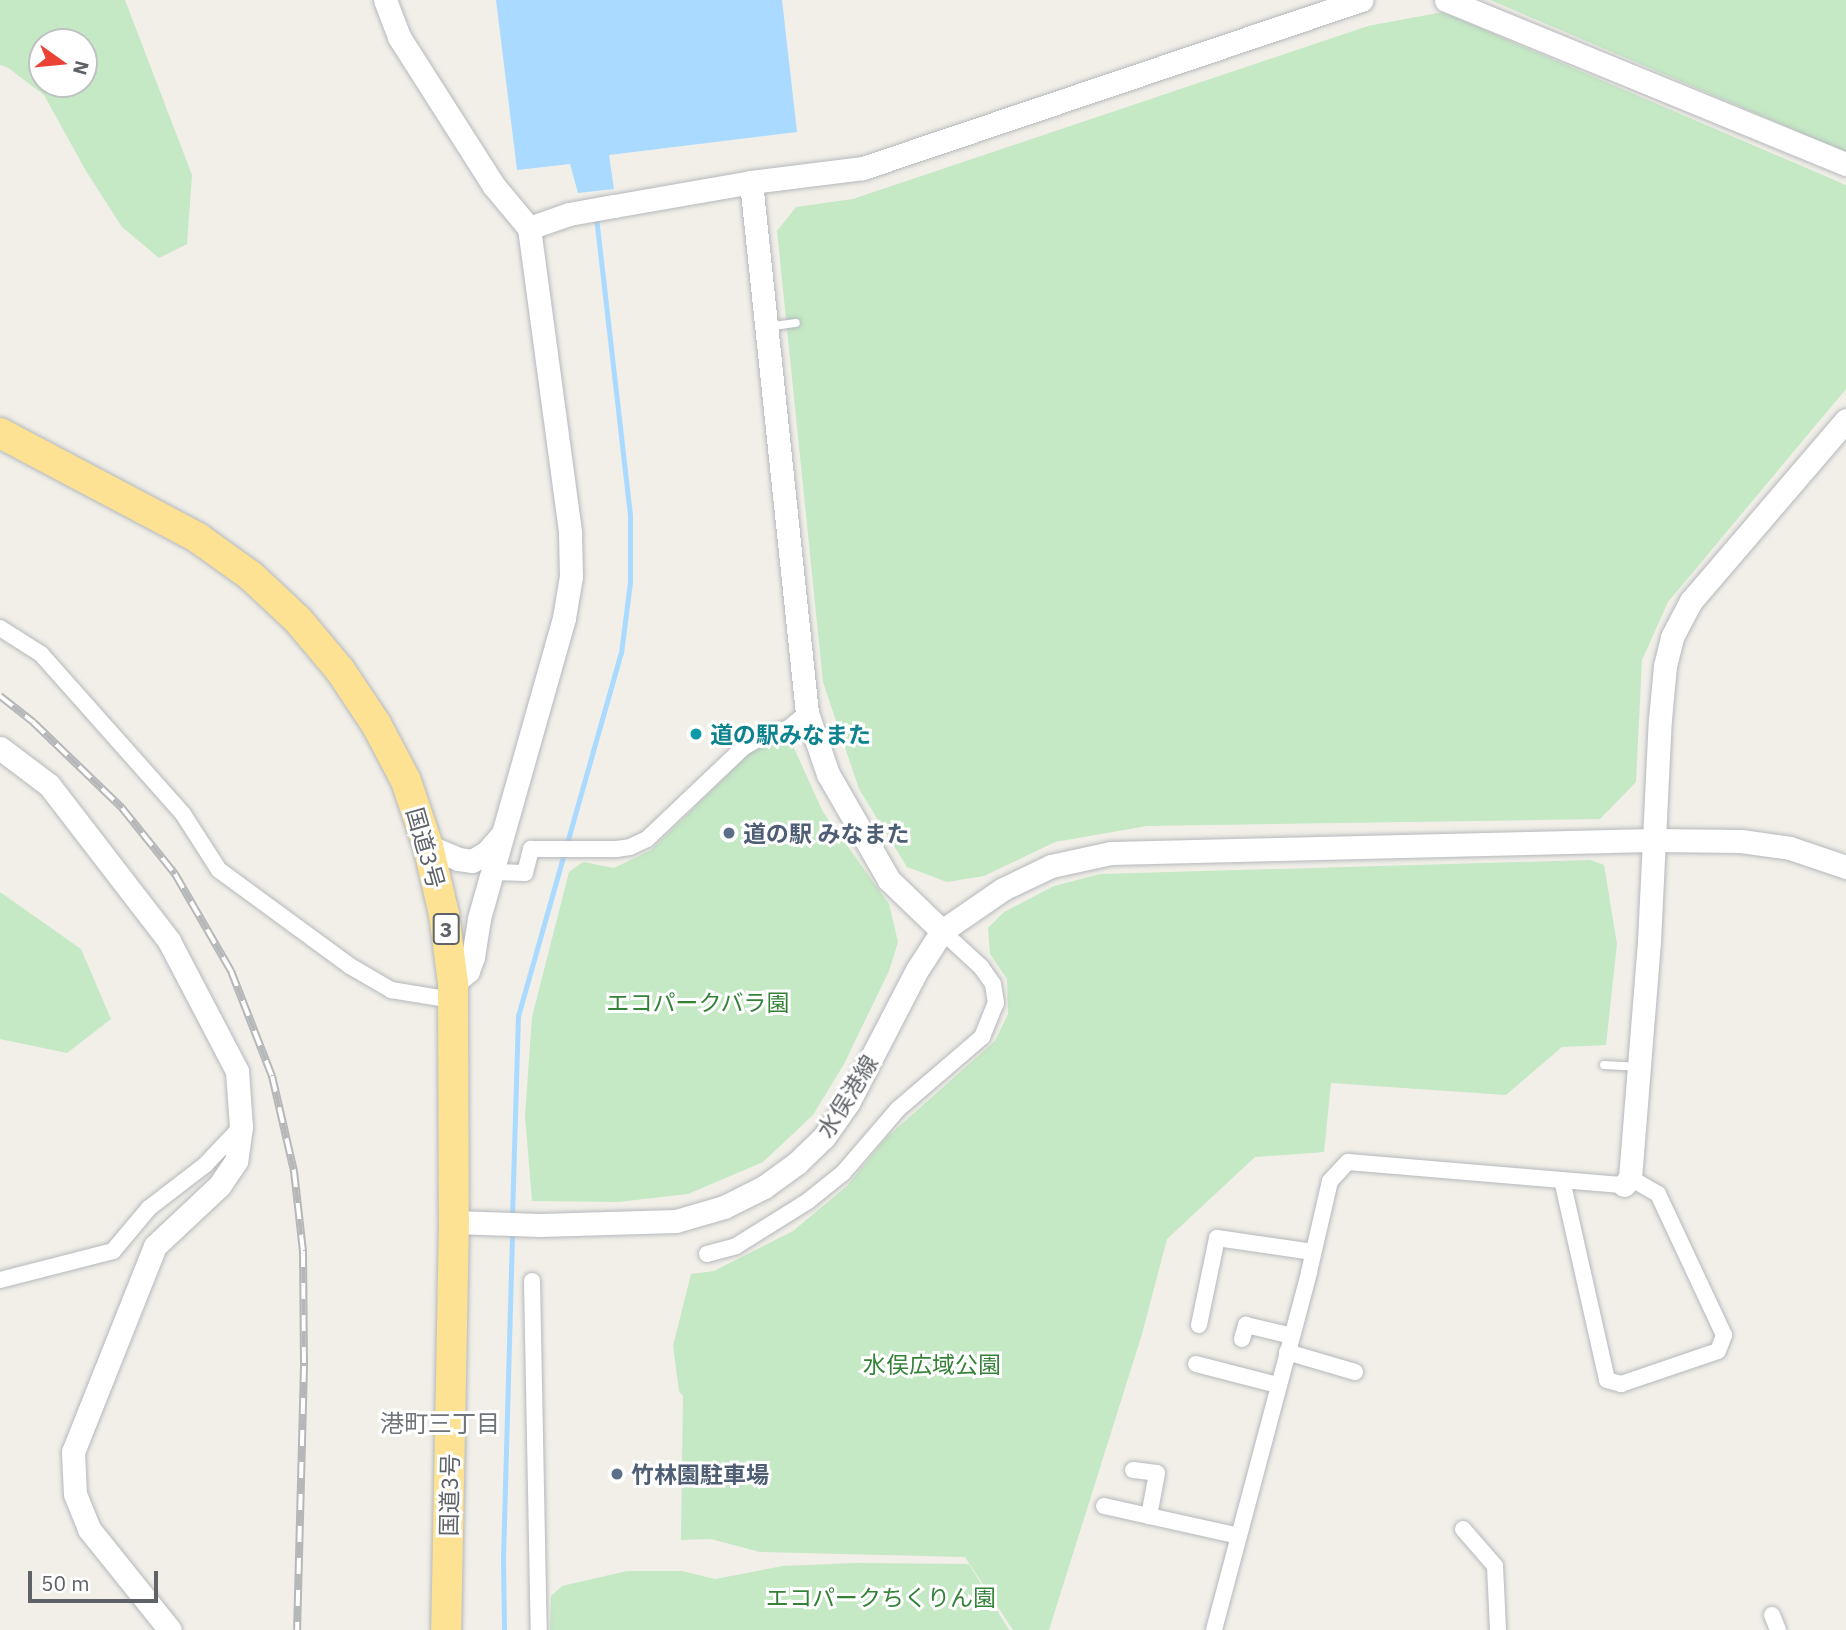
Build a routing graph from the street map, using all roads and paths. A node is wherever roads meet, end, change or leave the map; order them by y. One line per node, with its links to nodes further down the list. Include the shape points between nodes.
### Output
1 (385, 0): 6 (street, via 399,37 494,186)
2 (1361, 0): 5 (street, via 863,168)
3 (1446, 0): 4 (street)
4 (1846, 164)
5 (751, 182): 6 (street, via 569,214); 8 (street)
6 (529, 228): 14 (street, via 570,533 571,576 564,618)
7 (796, 323): 8 (lane)
8 (766, 327): 12 (street)
9 (1846, 420): 15 (street, via 1691,601 1672,637 1660,719)
10 (0, 433): 16 (highway, 国道3号 / 3, via 198,538 251,576 298,620 340,670 376,724 406,781)
11 (0, 628): 20 (street, via 41,654 183,814 219,870 350,966 391,990)
12 (807, 713): 18 (street, via 789,728 744,747 647,839 630,848 531,849 525,873); 19 (street, via 828,774 889,880)
13 (0, 748): 23 (street, via 49,785 169,941 237,1071)
14 (502, 835): 16 (street, via 472,861); 18 (street)
15 (1653, 841): 17 (street, via 1741,841 1790,848); 19 (street, via 1111,853 1051,866 1003,889); 22 (street)
16 (428, 846): 20 (highway, 国道3号 / 3, via 444,914)
17 (1846, 867)
18 (494, 872): 20 (street, via 473,957)
19 (942, 931): 26 (street, 水俣港線, via 848,1103 824,1137 764,1187 724,1208 676,1221); 28 (street, via 993,984 996,1003 982,1037 898,1110 843,1173 808,1201 736,1246)
20 (453, 991): 26 (highway, 国道3号 / 3)
21 (1604, 1065): 22 (lane)
22 (1640, 1067): 25 (street)
23 (241, 1127): 29 (street, via 205,1165 149,1208 113,1251); 43 (street, via 236,1161 220,1185 155,1247 73,1452 75,1494 89,1529)
24 (1562, 1180): 25 (street); 25 (street, via 1607,1380 1621,1384 1718,1351 1724,1335 1658,1194); 27 (street, via 1348,1162 1330,1181)
25 (1627, 1181)
26 (466, 1223): 44 (highway, 国道3号 / 3)
27 (1313, 1252): 32 (street, via 1217,1238); 33 (street)
28 (708, 1254)
29 (0, 1280)
30 (531, 1281): 45 (street)
31 (1245, 1324): 33 (street)
32 (1199, 1325)
33 (1292, 1335): 34 (street)
34 (1287, 1352): 36 (street); 37 (street)
35 (1196, 1364): 37 (street)
36 (1355, 1372)
37 (1278, 1385): 42 (street)
38 (1133, 1469): 40 (street, via 1164,1475)
39 (1104, 1506): 40 (street)
40 (1149, 1516): 42 (street)
41 (1463, 1529): 47 (street, via 1495,1566)
42 (1239, 1536): 46 (street)
43 (170, 1630)
44 (446, 1630)
45 (539, 1630)
46 (1214, 1630)
47 (1498, 1630)

